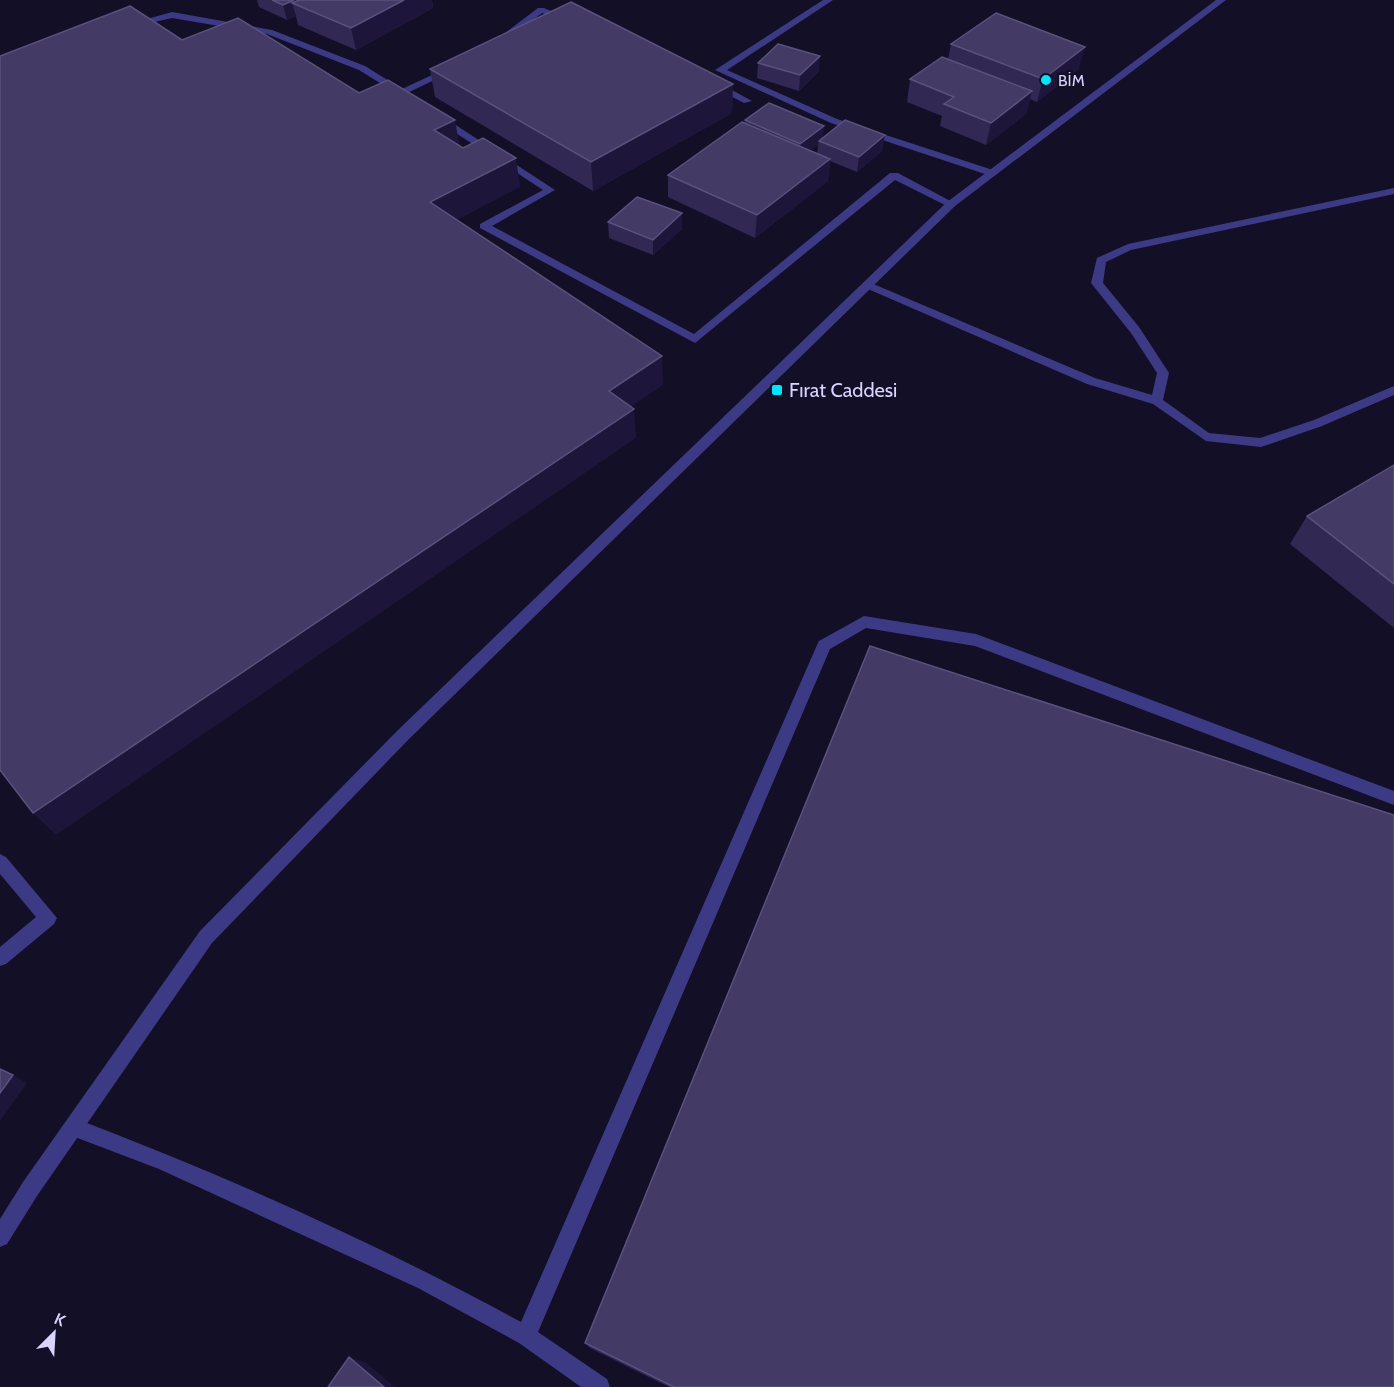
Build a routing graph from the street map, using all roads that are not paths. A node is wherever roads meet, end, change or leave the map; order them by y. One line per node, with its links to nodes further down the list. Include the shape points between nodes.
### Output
1 (829, 0): 12 (street, via 720,70 834,122)
2 (1222, 0): 12 (street)
3 (574, 22): 5 (street, via 541,10)
4 (117, 29): 8 (street, via 172,15 269,32 362,68)
5 (498, 43)
6 (461, 65): 8 (street)
7 (708, 81): 10 (street)
8 (401, 93): 9 (street)
9 (411, 100)
10 (747, 101)
11 (431, 113): 14 (street, via 550,190 484,226 695,339 894,175)
12 (992, 173): 14 (street)
13 (1394, 191): 17 (street, via 1128,247 1101,260 1097,283 1163,373)
14 (951, 204): 15 (street)
15 (867, 286): 17 (street, via 1091,381); 21 (street, via 403,735 206,937)
16 (1394, 390): 17 (street, via 1261,443 1206,437)
17 (1157, 401)
18 (1394, 798): 23 (street, via 976,640 864,622 824,645)
19 (0, 862): 20 (street, via 48,918)
20 (0, 958)
21 (74, 1127): 22 (street); 23 (street, via 163,1161 425,1281)
22 (0, 1237)
23 (526, 1336): 24 (street)
24 (599, 1387)

